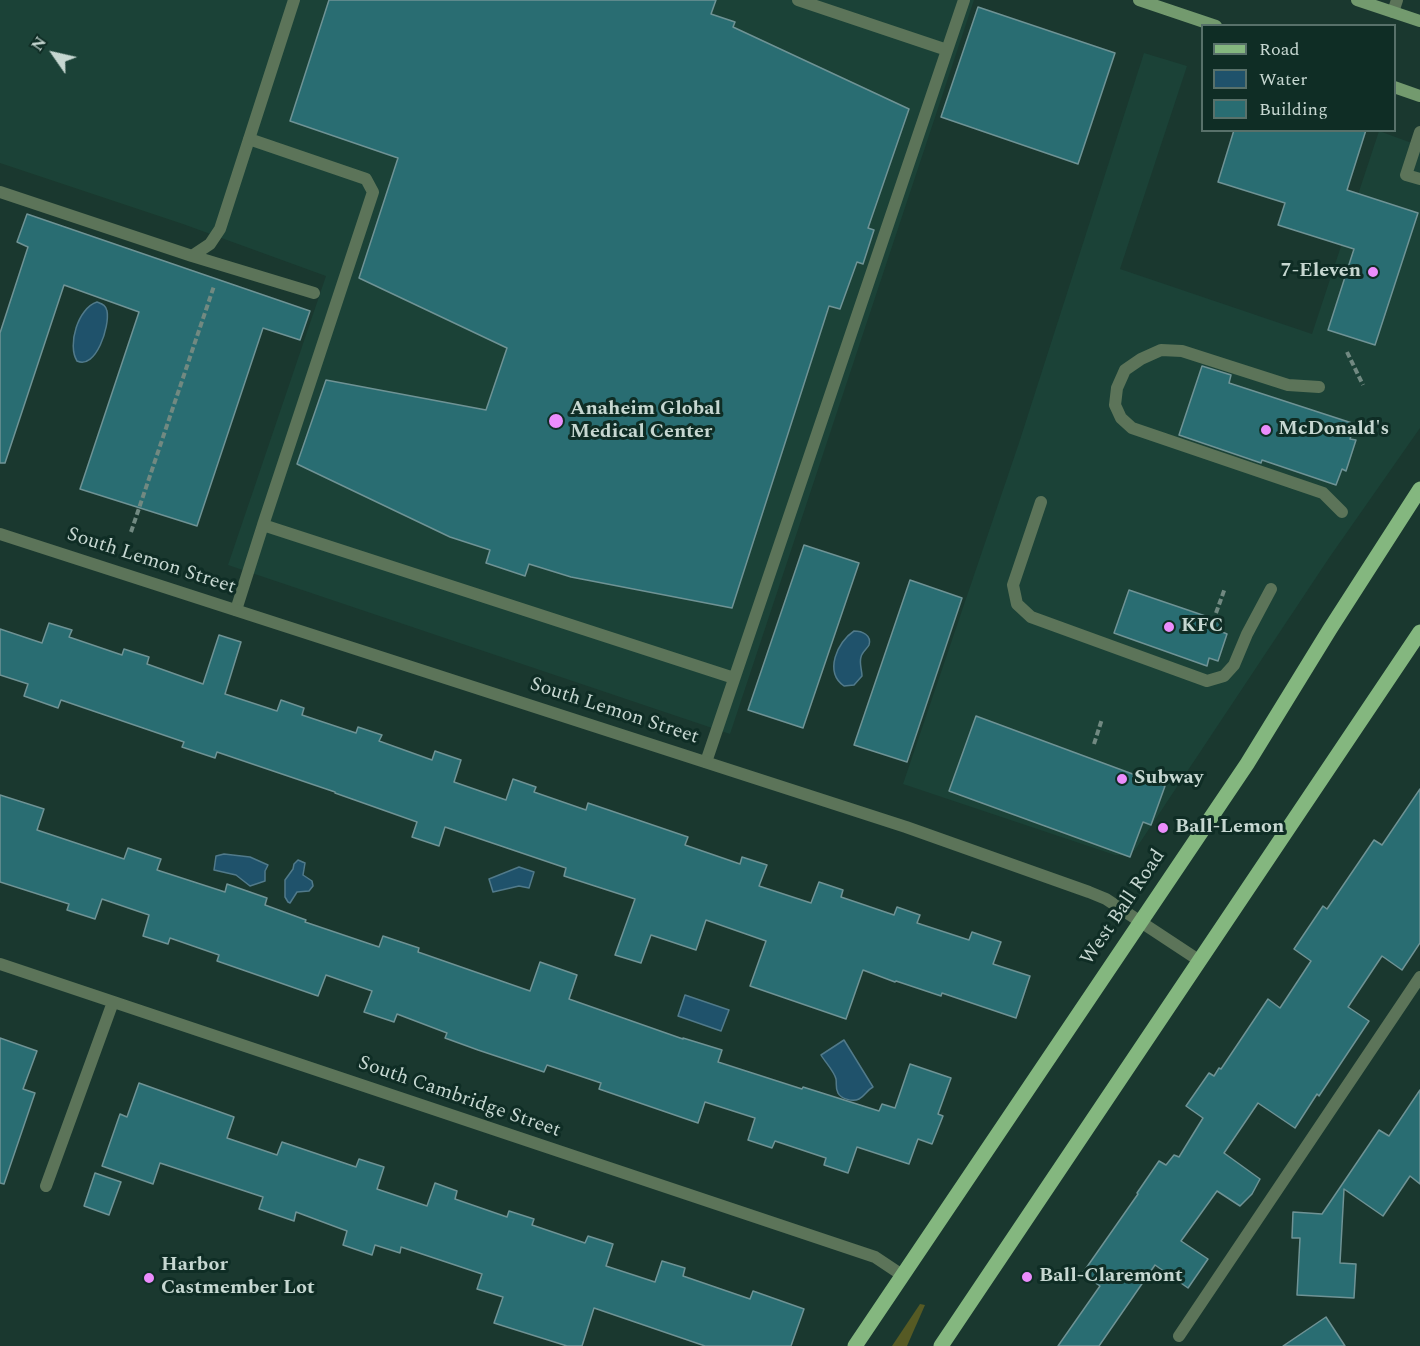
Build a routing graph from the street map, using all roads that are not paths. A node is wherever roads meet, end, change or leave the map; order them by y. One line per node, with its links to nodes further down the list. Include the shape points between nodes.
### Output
1 (294, 0): 13 (street)
2 (798, 0): 9 (street)
3 (964, 0): 9 (street)
4 (1139, 0): 8 (main road)
5 (1357, 0): 6 (main road)
6 (1395, 6): 7 (main road)
7 (1420, 21)
8 (1210, 24)
9 (947, 50): 27 (street)
10 (1396, 87): 11 (main road)
11 (1420, 96)
12 (1420, 132): 14 (street, via 1406,175)
13 (249, 139): 16 (street, via 220,229 210,244); 22 (street, via 366,179 373,192)
14 (1420, 179)
15 (0, 192): 16 (street)
16 (192, 256): 17 (street)
17 (314, 293)
18 (1319, 387): 21 (street, via 1287,385 1182,351 1161,350 1125,370 1115,405 1132,428 1323,493)
19 (1420, 489): 29 (main road, West Ball Road, via 1247,764)
20 (1041, 502): 24 (street, via 1013,585 1017,604 1031,616 1207,681 1224,676 1234,665)
21 (1341, 512)
22 (263, 525): 25 (street); 27 (street)
23 (0, 534): 25 (street, South Lemon Street)
24 (1271, 589)
25 (236, 610): 28 (street, South Lemon Street)
26 (1420, 632): 30 (main road)
27 (734, 678): 28 (street)
28 (706, 762): 29 (street, South Lemon Street, via 1089,892)
29 (1140, 922): 30 (street, South Lemon Street); 35 (main road, West Ball Road)
30 (1200, 962): 38 (main road)
31 (0, 964): 33 (street, South Cambridge Street)
32 (1420, 977): 36 (street)
33 (113, 1002): 34 (street); 35 (street, South Cambridge Street, via 875,1257)
34 (46, 1186)
35 (902, 1275): 37 (main road, West Ball Road)
36 (1179, 1336)
37 (855, 1346)
38 (941, 1346)

